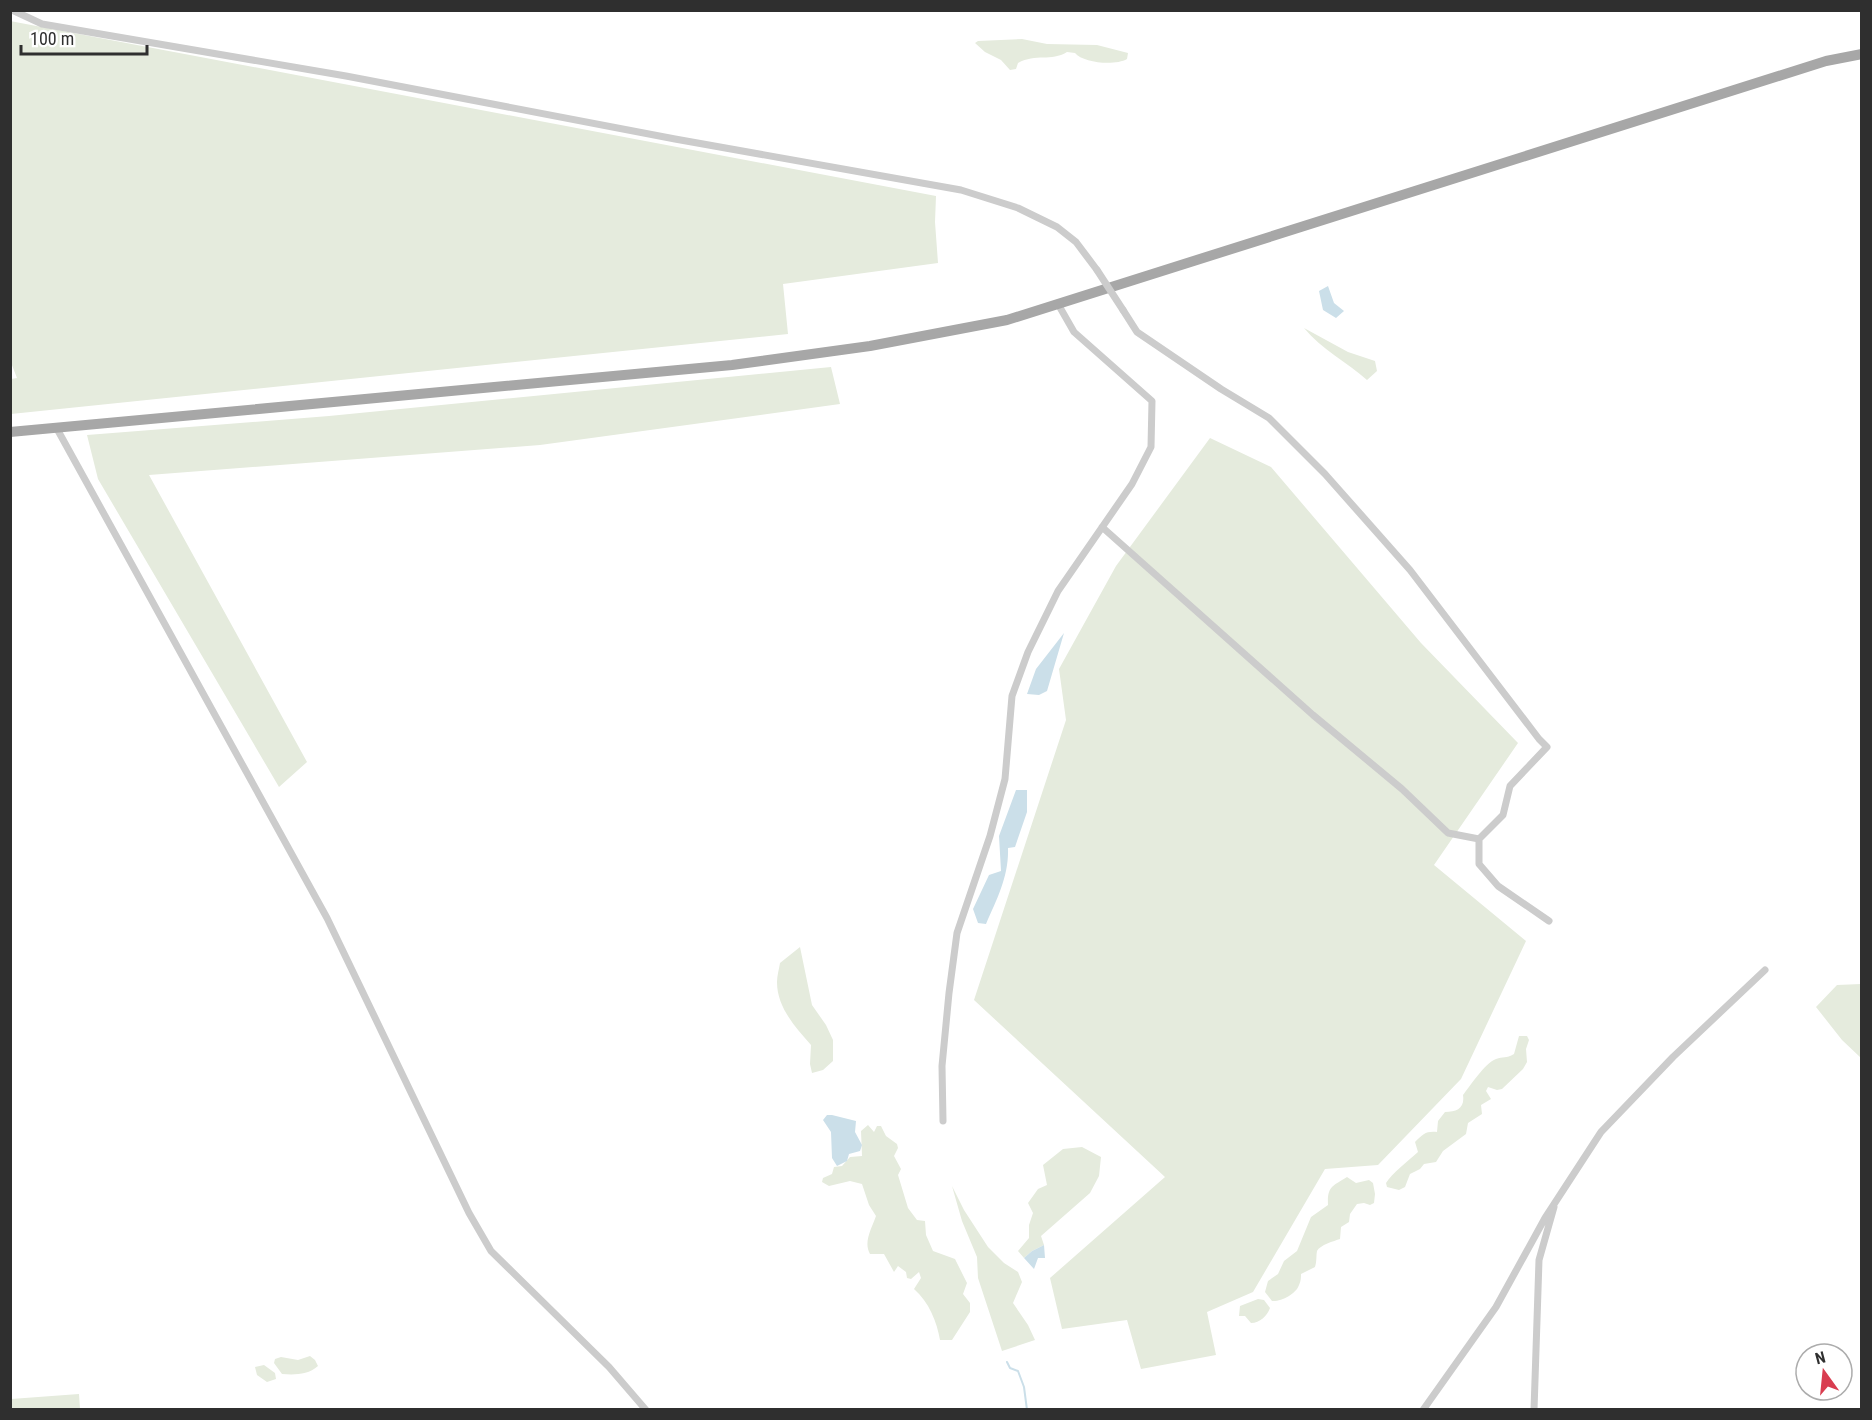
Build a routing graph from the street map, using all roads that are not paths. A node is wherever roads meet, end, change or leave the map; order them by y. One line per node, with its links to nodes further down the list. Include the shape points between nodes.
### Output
1 (12, 10): 7 (street, bridge, via 42,24 961,190 1018,208 1057,227 1076,242 1137,332 1269,418 1325,474 1410,570 1547,747 1510,786 1503,815)
2 (1862, 54): 3 (main road, via 1826,61)
3 (1058, 304): 4 (main road, via 1007,320 870,346 732,366); 6 (street, via 1074,332 1152,401 1151,447 1132,484)
4 (56, 428): 5 (main road); 12 (street, via 327,918 491,1251 609,1366)
5 (10, 432)
6 (1101, 527): 7 (street, via 1448,833); 10 (street, via 1058,591 1028,652 1012,696 1005,779 957,933 942,1066)
7 (1479, 839): 8 (street, via 1479,864 1498,886)
8 (1549, 921)
9 (1765, 970): 11 (street, via 1601,1132)
10 (943, 1121)
11 (1556, 1201): 13 (street, via 1496,1307); 14 (street, via 1539,1260)
12 (646, 1410)
13 (1423, 1410)
14 (1534, 1410)

